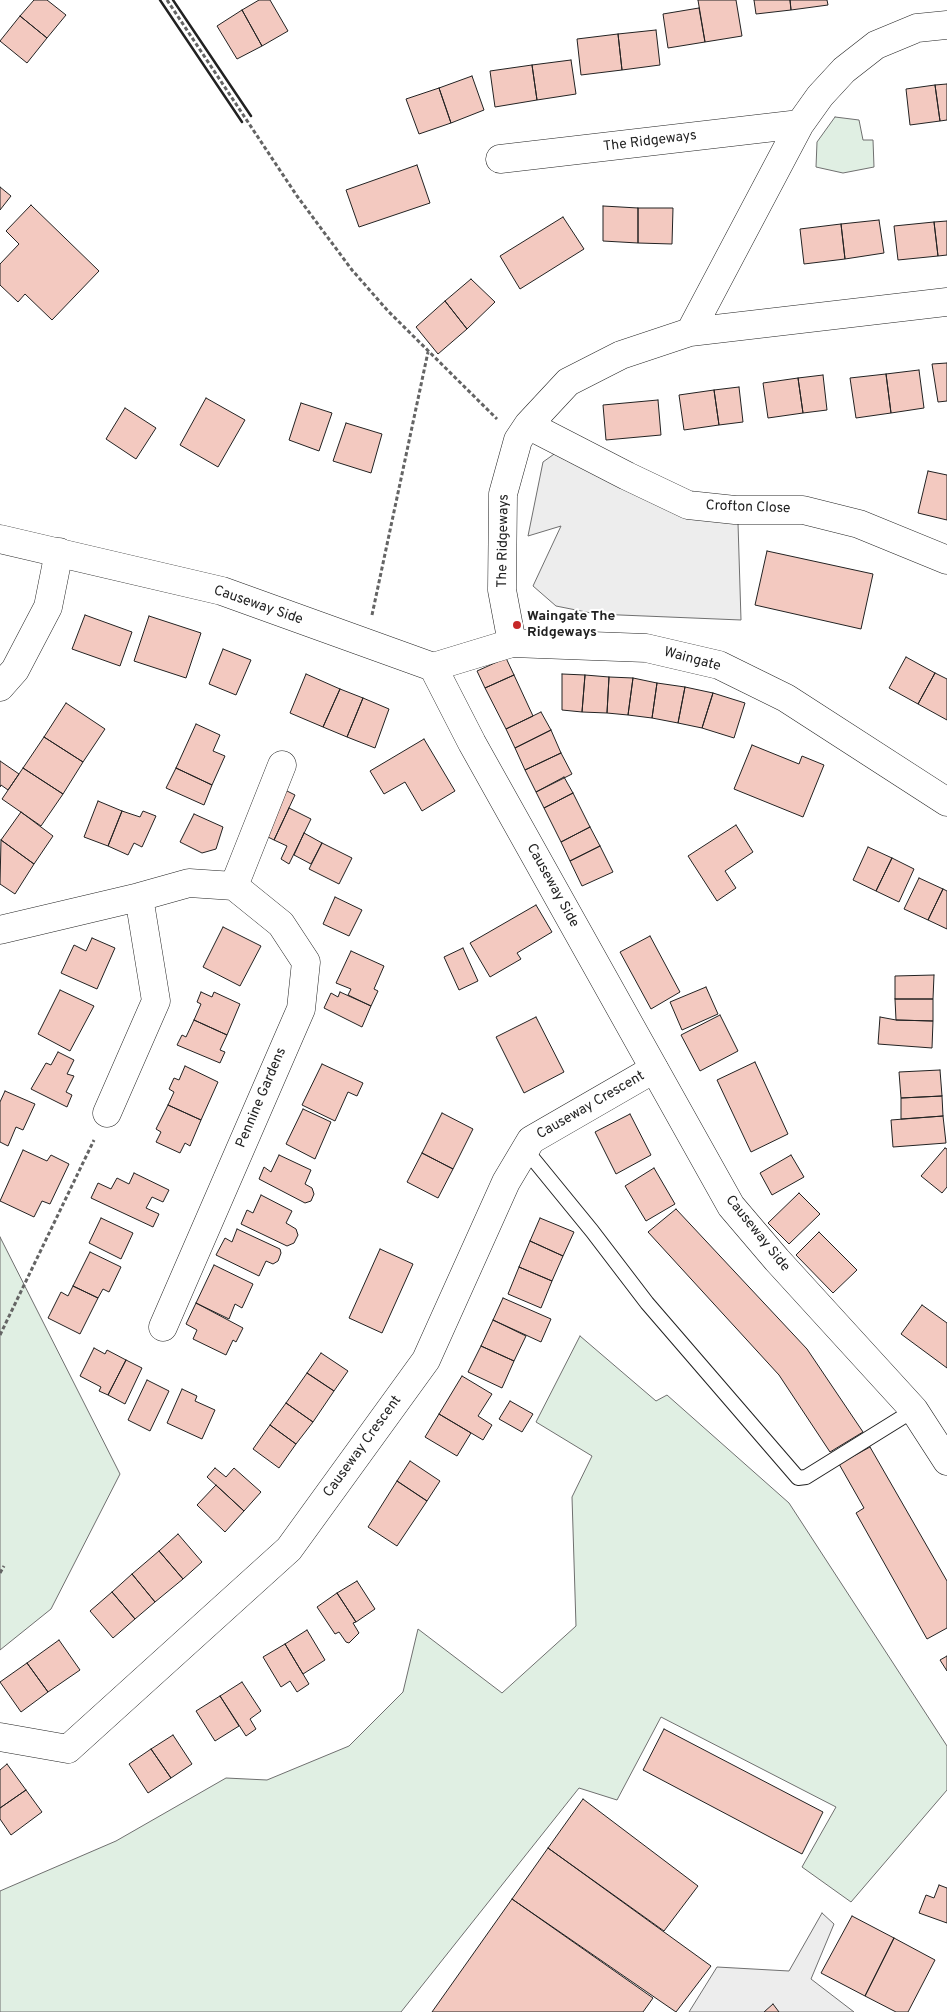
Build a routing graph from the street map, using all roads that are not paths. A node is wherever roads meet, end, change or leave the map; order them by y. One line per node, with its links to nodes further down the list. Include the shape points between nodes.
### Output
1 (947, 25): 2 (street, via 917,28 876,45 844,70)
2 (800, 124): 3 (street, The Ridgeways); 5 (street)
3 (500, 160)
4 (947, 302): 5 (street, The Ridgeways)
5 (690, 332): 6 (street, The Ridgeways, via 621,355 568,382)
6 (523, 432): 9 (street, Crofton Close, via 688,505 735,510 803,510 859,524); 10 (street, The Ridgeways, via 503,494 502,590)
7 (0, 539): 8 (street, Causeway Side)
8 (59, 552): 11 (street, Causeway Side, via 222,591); 12 (street, via 48,606 15,670)
9 (947, 560)
10 (512, 643): 11 (street, Waingate); 14 (street, Waingate, via 646,648 719,665 786,698)
11 (433, 667): 18 (street, Causeway Side)
12 (0, 687)
13 (282, 765): 15 (street)
14 (947, 802)
15 (234, 886): 16 (street, via 189,883); 21 (street, Pennine Gardens, via 281,924 306,962 301,1009)
16 (139, 897): 17 (street); 19 (street, via 156,1001)
17 (0, 930)
18 (654, 1070): 20 (street, Causeway Crescent, via 531,1140); 22 (street, Causeway Side, via 731,1206)
19 (107, 1113)
20 (525, 1149): 22 (lane, via 647,1303 798,1478 806,1477); 24 (street, Causeway Crescent, via 506,1182 426,1360 289,1549 68,1749)
21 (163, 1327)
22 (914, 1410): 23 (street, Causeway Side)
23 (947, 1461)
24 (0, 1737)

